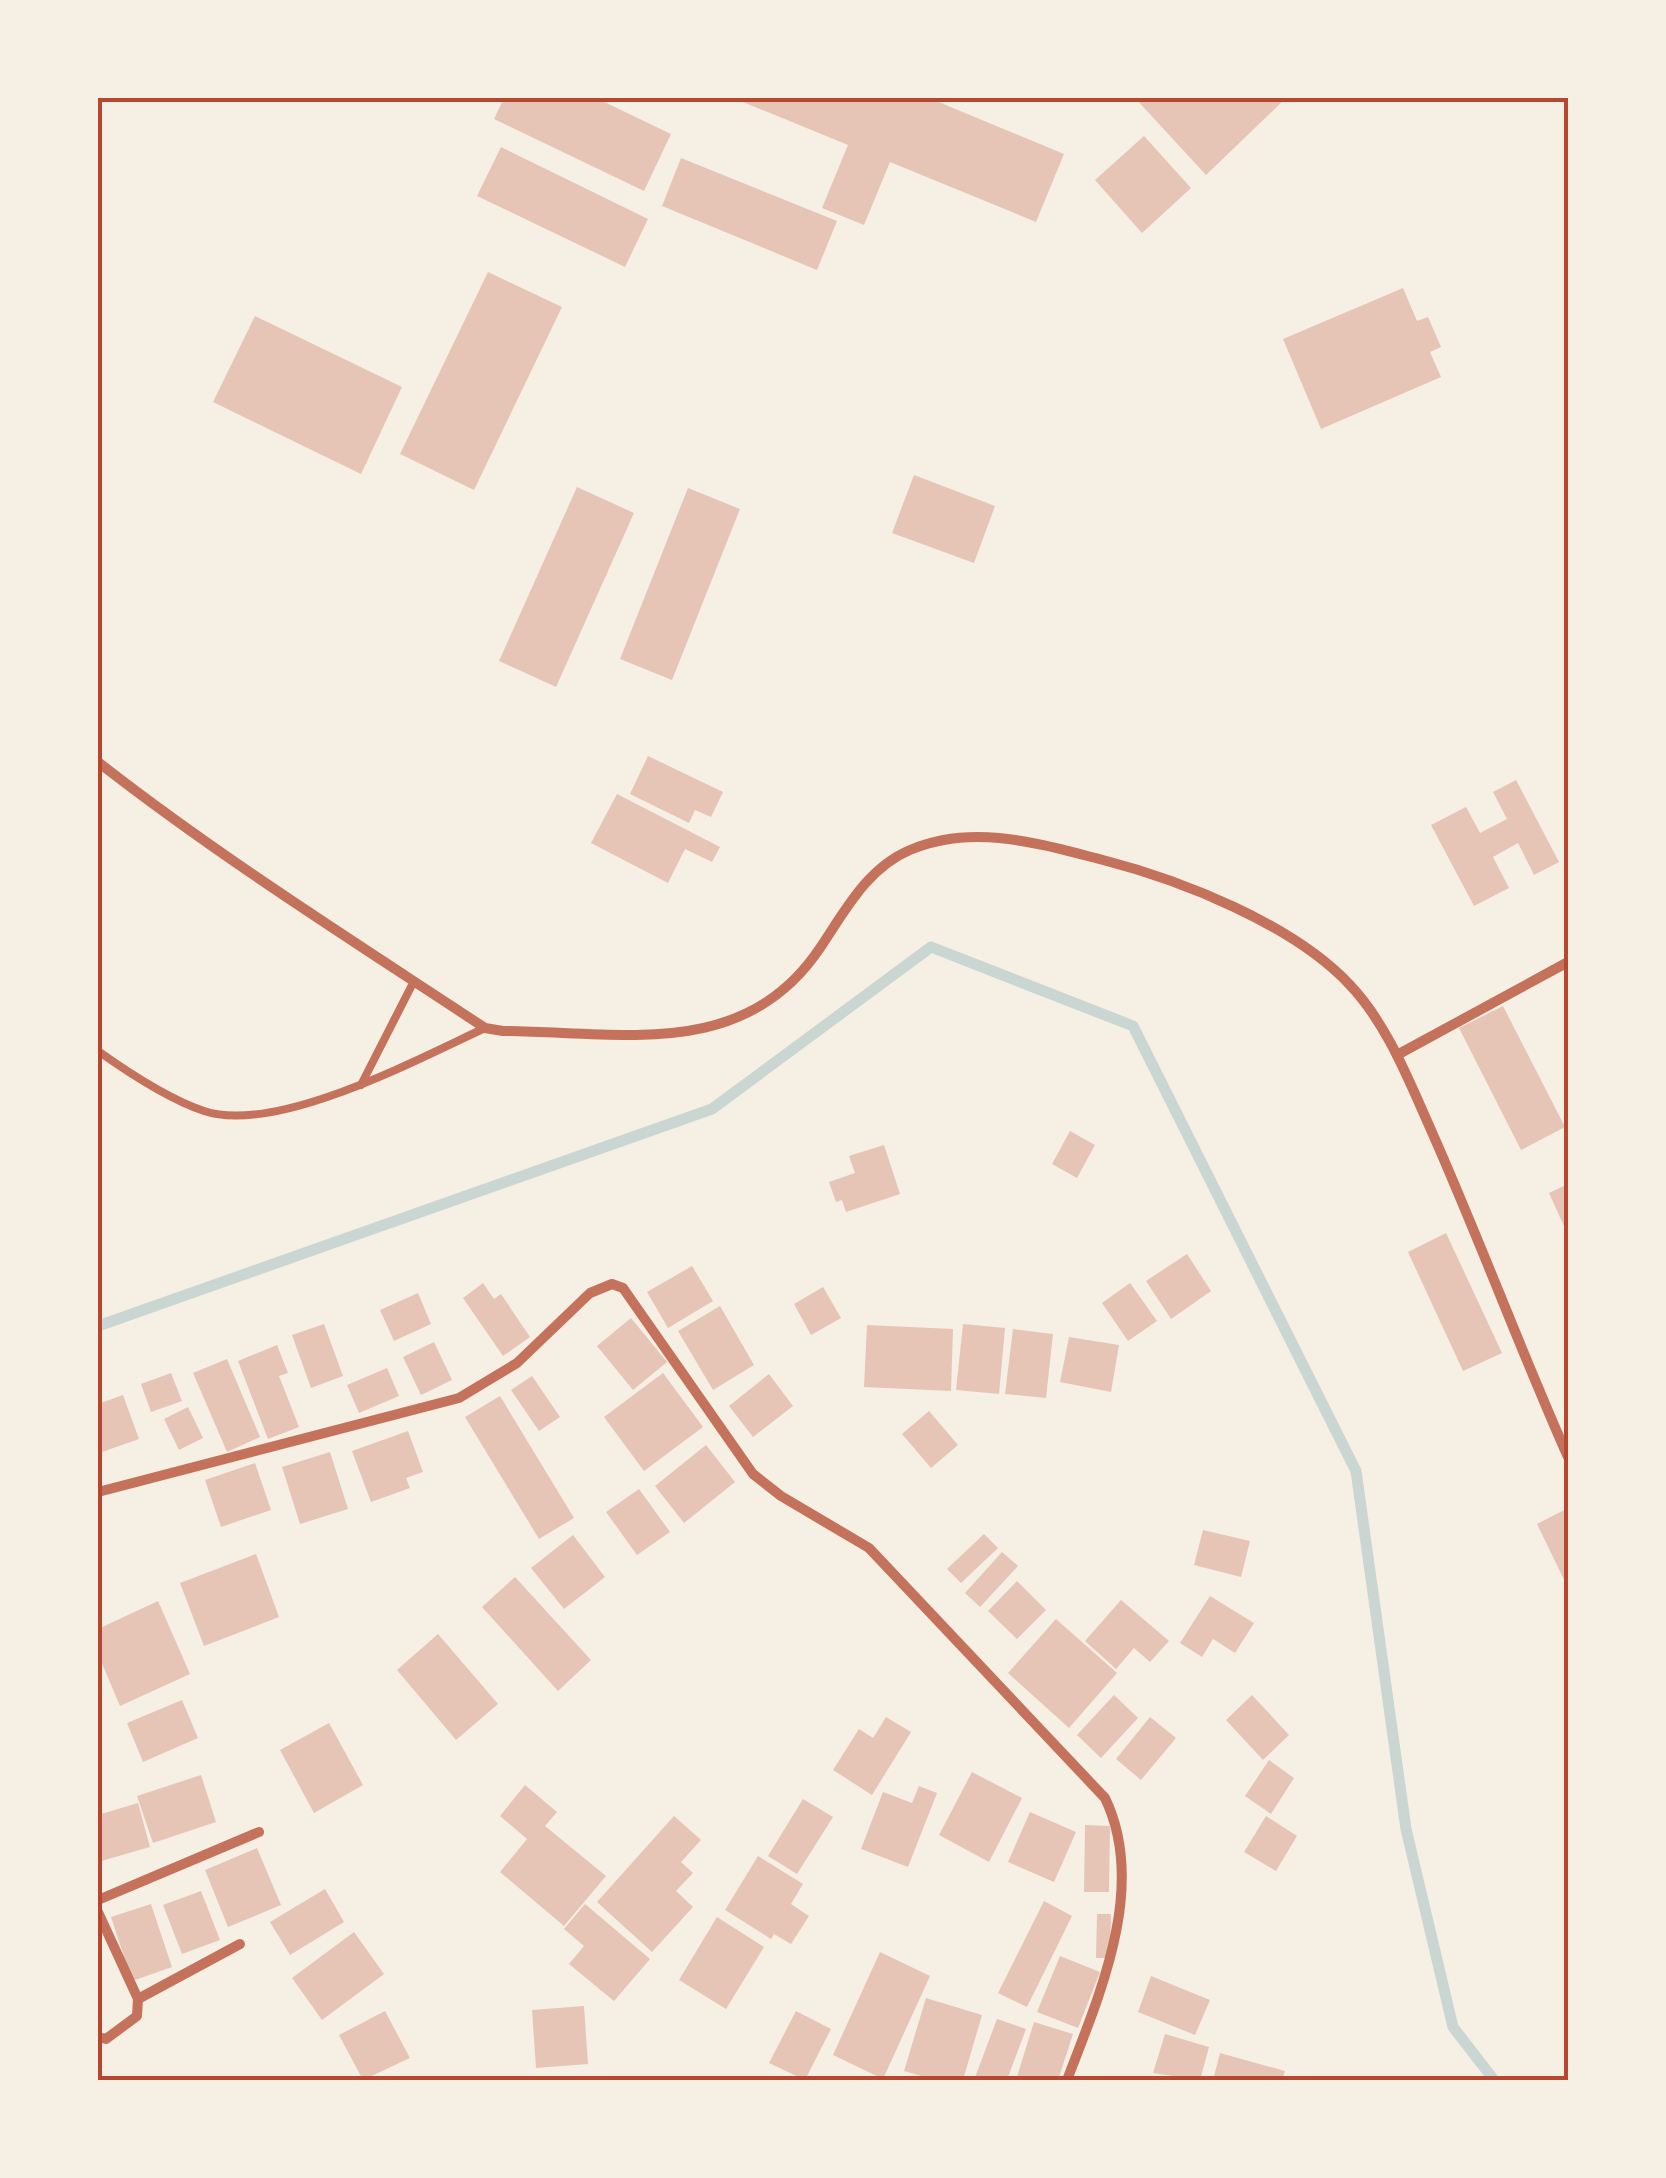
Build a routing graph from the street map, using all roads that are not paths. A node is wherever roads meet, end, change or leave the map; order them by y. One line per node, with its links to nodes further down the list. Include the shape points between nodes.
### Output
1 (98, 762): 3 (street)
2 (1568, 962): 6 (street)
3 (414, 981): 4 (street); 7 (lane)
4 (485, 1028): 6 (street, via 692,1032 743,1018 798,982 868,877 910,850 961,837 1020,838 1160,875 1294,940 1351,985); 7 (lane)
5 (98, 1051): 7 (lane, via 203,1111 230,1116 267,1113)
6 (1397, 1056): 8 (street)
7 (361, 1085)
8 (1568, 1458)
9 (98, 1492): 16 (street, via 459,1398 517,1364 590,1294 612,1284 623,1288 753,1474 870,1548 1105,1798 1121,1847 1115,1947)
10 (259, 1832): 11 (street)
11 (98, 1900)
12 (98, 1912): 14 (street)
13 (240, 1944): 14 (street)
14 (138, 1999): 15 (street, via 137,2016 106,2039)
15 (98, 2037)
16 (1067, 2080)

